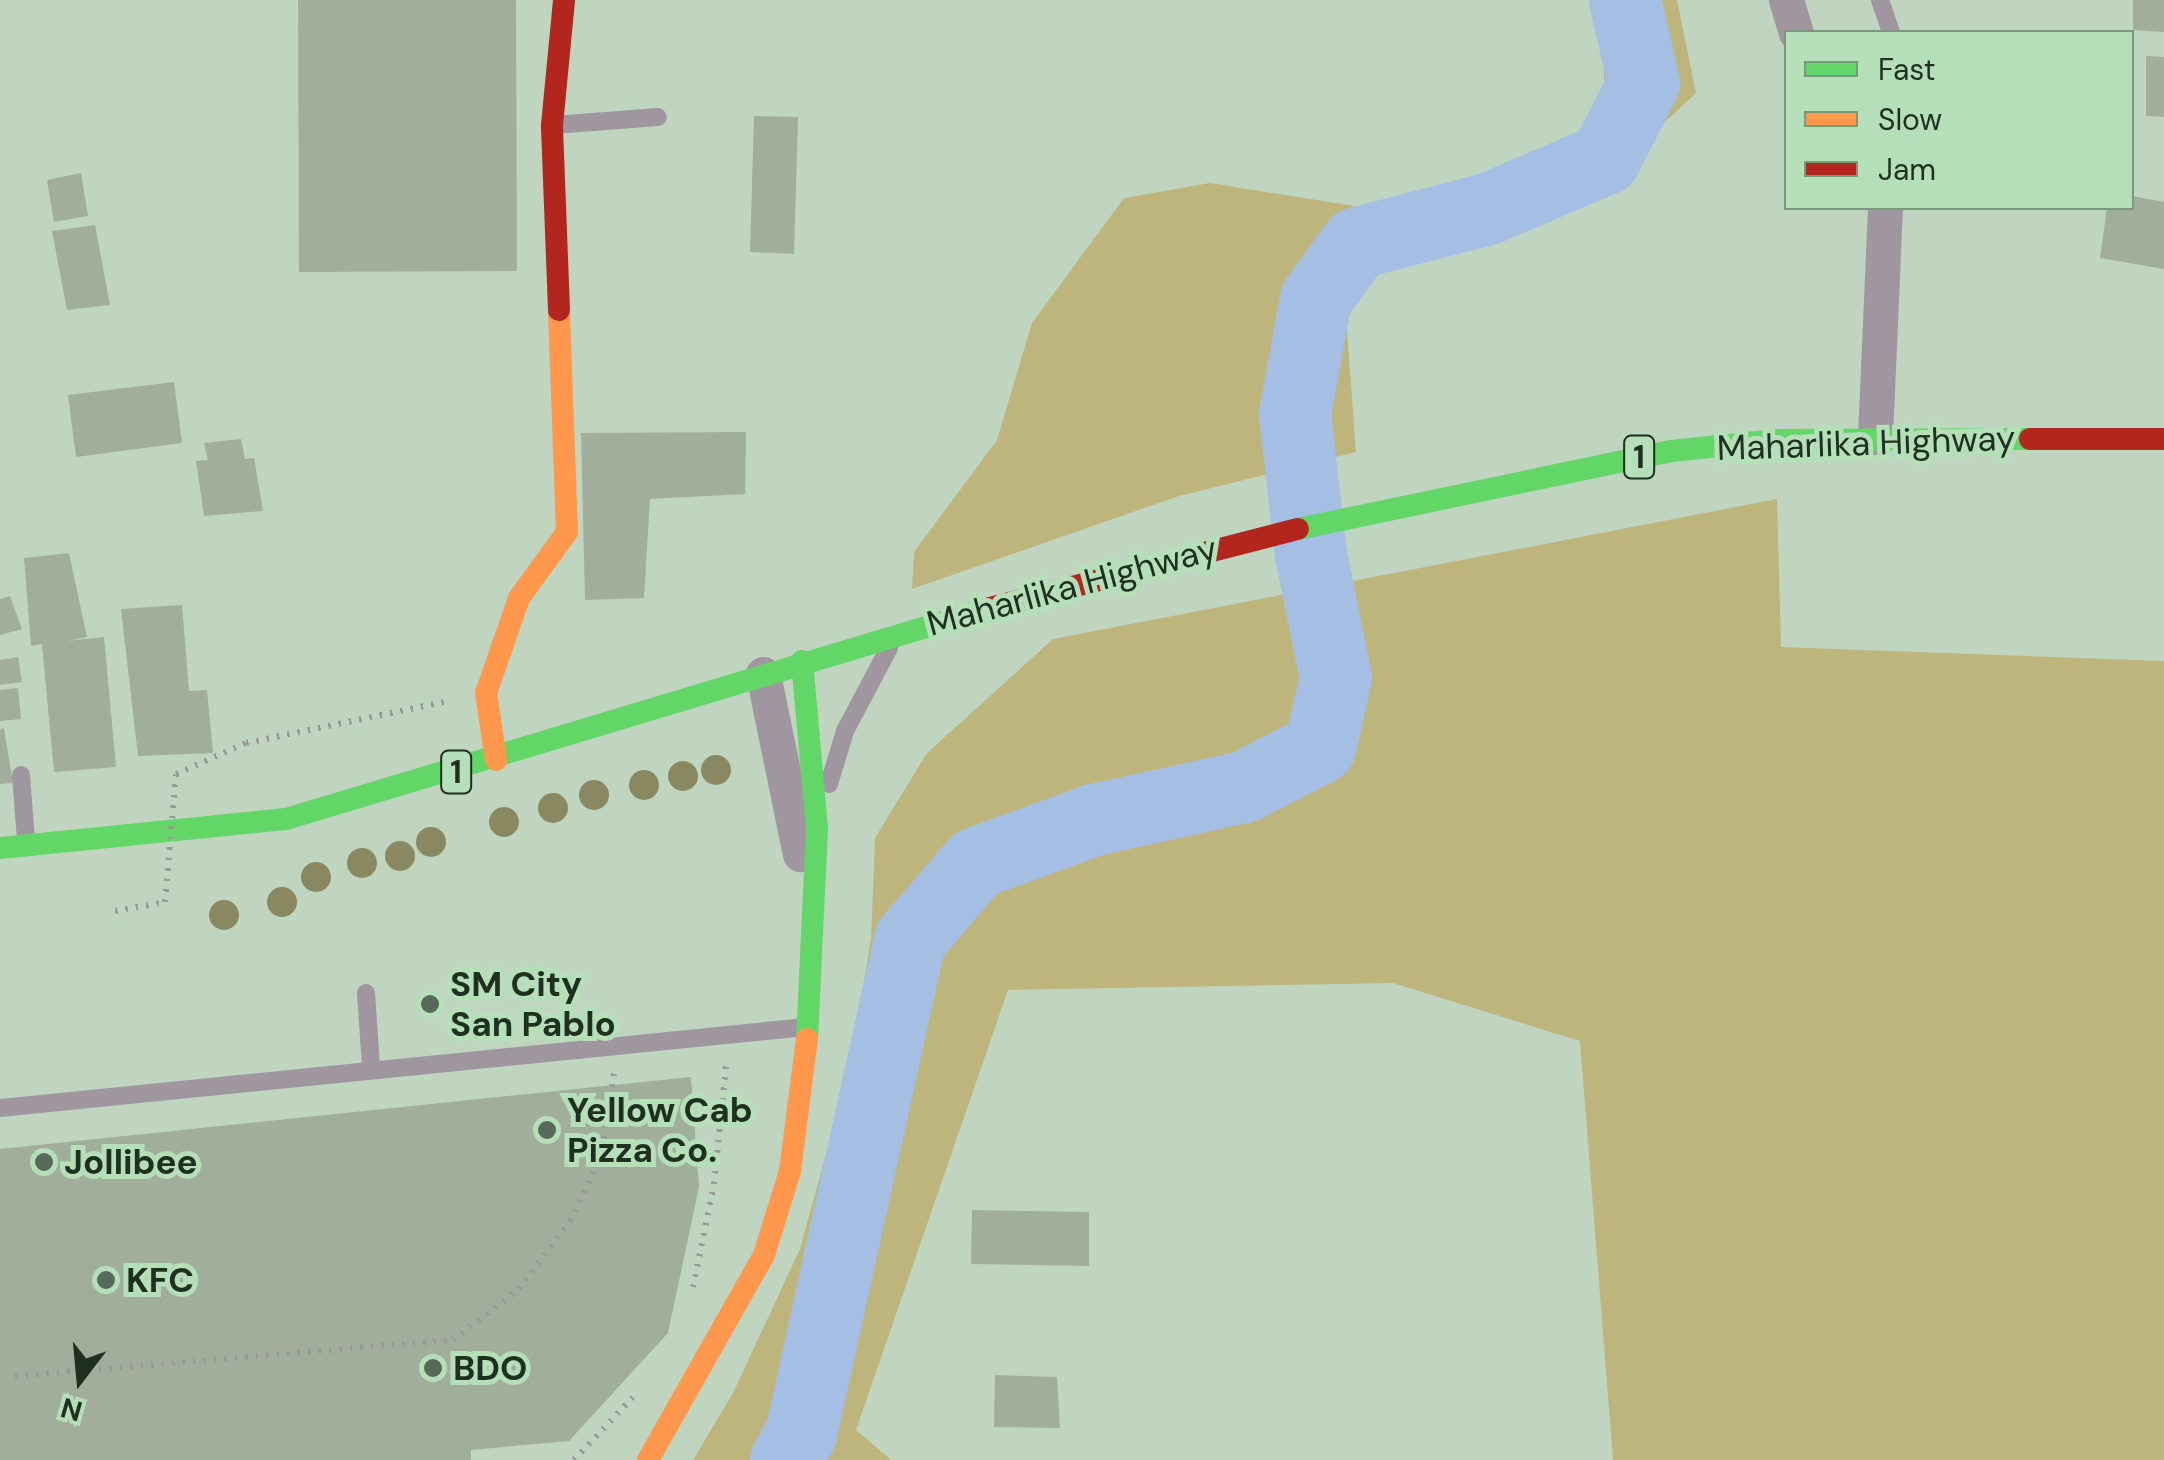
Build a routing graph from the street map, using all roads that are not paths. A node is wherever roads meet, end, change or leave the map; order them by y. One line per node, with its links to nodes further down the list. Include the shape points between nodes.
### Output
1 (564, 0): 7 (main road)
2 (1786, 0): 4 (street)
3 (1880, 0): 5 (lane)
4 (1795, 30)
5 (1891, 30)
6 (658, 118): 7 (lane)
7 (552, 125): 14 (main road, via 567,532 519,598 486,694)
8 (1886, 210): 9 (street)
9 (1875, 437): 10 (main road, Maharlika Highway / 1); 11 (main road, Maharlika Highway / 1, via 1672,451 1406,502 958,621)
10 (2164, 439)
11 (898, 631): 12 (main road, Maharlika Highway / 1); 16 (lane, via 845,730)
12 (802, 660): 13 (main road, Maharlika Highway / 1); 16 (main road)
13 (763, 674): 14 (main road, Maharlika Highway / 1); 19 (street)
14 (496, 760): 17 (main road, Maharlika Highway / 1, via 286,819)
15 (21, 775): 17 (lane)
16 (817, 828): 19 (main road)
17 (27, 845): 18 (main road, Maharlika Highway / 1)
18 (0, 848)
19 (814, 897): 21 (main road)
20 (366, 993): 22 (lane)
21 (806, 1027): 22 (lane); 24 (main road, via 790,1172 764,1255)
22 (371, 1067): 23 (lane)
23 (0, 1108)
24 (648, 1460)

